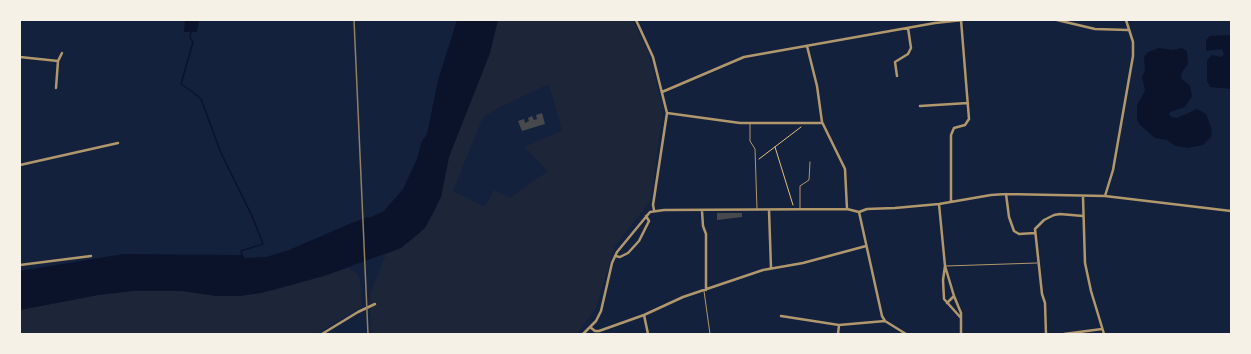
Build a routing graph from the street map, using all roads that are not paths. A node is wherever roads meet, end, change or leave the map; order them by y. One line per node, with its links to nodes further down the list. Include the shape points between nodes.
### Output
1 (636, 20): 13 (street, via 650,48)
2 (962, 20): 5 (street); 14 (street)
3 (1057, 20): 6 (street, via 1095,29)
4 (1126, 20): 6 (street)
5 (908, 28): 7 (street); 11 (street, via 911,48 908,54 895,62)
6 (1128, 30): 23 (street, via 1133,42 1133,56 1116,157)
7 (807, 46): 13 (street, via 744,57); 17 (street, via 817,86)
8 (62, 53): 10 (street)
9 (20, 57): 10 (street)
10 (58, 61): 12 (street)
11 (897, 76)
12 (56, 88)
13 (662, 92): 16 (street)
14 (968, 103): 15 (street); 25 (street, via 968,122 954,128 951,135)
15 (920, 106)
16 (667, 113): 18 (street); 29 (street)
17 (822, 122): 18 (street); 28 (street, via 845,169)
18 (750, 123): 30 (lane, via 750,141 755,149)
19 (118, 143): 21 (street)
20 (810, 162): 27 (lane, via 809,180 800,186)
21 (20, 165)
22 (1006, 194): 24 (street); 25 (street); 37 (street, via 1014,231 1018,234)
23 (1105, 196): 24 (street); 33 (street)
24 (1083, 197): 35 (street)
25 (952, 201): 26 (street)
26 (939, 204): 34 (street, via 867,209); 43 (street)
27 (800, 209): 28 (street); 31 (street)
28 (847, 209): 34 (street)
29 (654, 210): 32 (street); 36 (street)
30 (757, 210): 31 (street); 32 (street)
31 (770, 210): 44 (street)
32 (702, 211): 45 (street, via 702,226 706,234)
33 (1231, 211)
34 (859, 212): 38 (street)
35 (1083, 216): 37 (street, via 1054,215 1037,226); 55 (street, via 1085,263 1090,291)
36 (647, 217): 40 (street); 40 (street, via 649,221 632,250 620,257)
37 (1035, 233): 41 (street)
38 (866, 246): 44 (street, via 802,263); 52 (street)
39 (91, 256): 42 (street)
40 (615, 256): 54 (street, via 601,311)
41 (1039, 263): 43 (lane); 63 (street, via 1045,303)
42 (20, 265)
43 (946, 266): 46 (street); 47 (street, via 943,280 944,299)
44 (771, 268): 45 (street)
45 (705, 290): 49 (street, via 682,297); 59 (lane)
46 (954, 296): 47 (street); 51 (street)
47 (947, 303): 51 (street)
48 (375, 304): 56 (street)
49 (644, 315): 54 (street, via 595,331); 58 (street)
50 (781, 316): 53 (street)
51 (961, 318): 62 (street)
52 (885, 321): 53 (street); 61 (street)
53 (839, 325): 60 (street)
54 (590, 327): 57 (street)
55 (1102, 329): 64 (street); 65 (street)
56 (322, 334)
57 (584, 334)
58 (648, 334)
59 (710, 334)
60 (838, 334)
61 (906, 334)
62 (961, 334)
63 (1046, 334)
64 (1064, 334)
65 (1104, 334)

